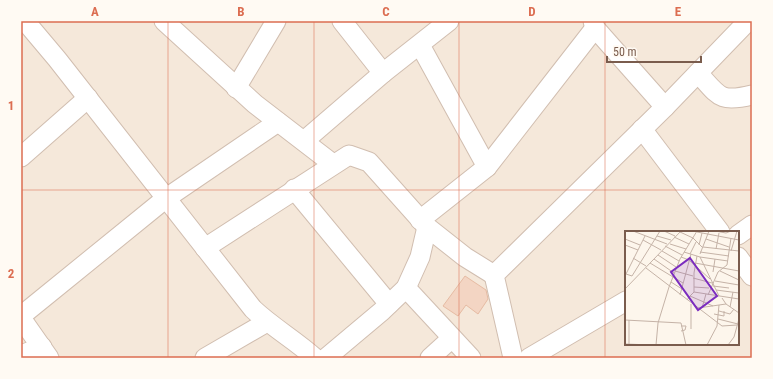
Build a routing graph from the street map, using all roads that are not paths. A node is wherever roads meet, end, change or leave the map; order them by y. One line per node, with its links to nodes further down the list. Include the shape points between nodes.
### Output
1 (164, 21): 11 (street)
2 (276, 21): 11 (street)
3 (342, 21): 9 (street)
4 (450, 21): 8 (street)
5 (748, 21): 10 (street)
6 (26, 23): 13 (street)
7 (594, 25): 14 (street); 20 (street)
8 (420, 45): 9 (street); 20 (street)
9 (384, 73): 17 (street)
10 (698, 73): 12 (street, via 721,97 735,99); 14 (street)
11 (236, 88): 15 (street)
12 (752, 95)
13 (88, 98): 18 (street); 22 (street)
14 (665, 108): 16 (street)
15 (278, 122): 17 (street); 22 (street)
16 (642, 130): 25 (street); 29 (street)
17 (304, 141): 19 (street)
18 (21, 157)
19 (333, 164): 21 (street); 23 (street, via 349,155 369,162)
20 (488, 167): 23 (street)
21 (294, 189): 27 (street); 33 (street)
22 (165, 199): 27 (street); 34 (street)
23 (423, 224): 29 (street, via 465,257); 31 (street, via 420,257)
24 (752, 225): 26 (street)
25 (719, 231)
26 (739, 234)
27 (206, 248): 35 (street, via 249,304)
28 (739, 258): 30 (street)
29 (494, 275): 44 (street)
30 (752, 276)
31 (406, 288): 33 (street); 36 (street)
32 (625, 302): 45 (street)
33 (389, 304): 41 (street)
34 (21, 317): 37 (street)
35 (267, 322): 39 (street); 40 (street)
36 (452, 338): 42 (street); 43 (street)
37 (46, 353): 38 (street)
38 (21, 355)
39 (205, 358)
40 (315, 358)
41 (326, 358)
42 (430, 358)
43 (471, 358)
44 (513, 358)
45 (529, 358)

